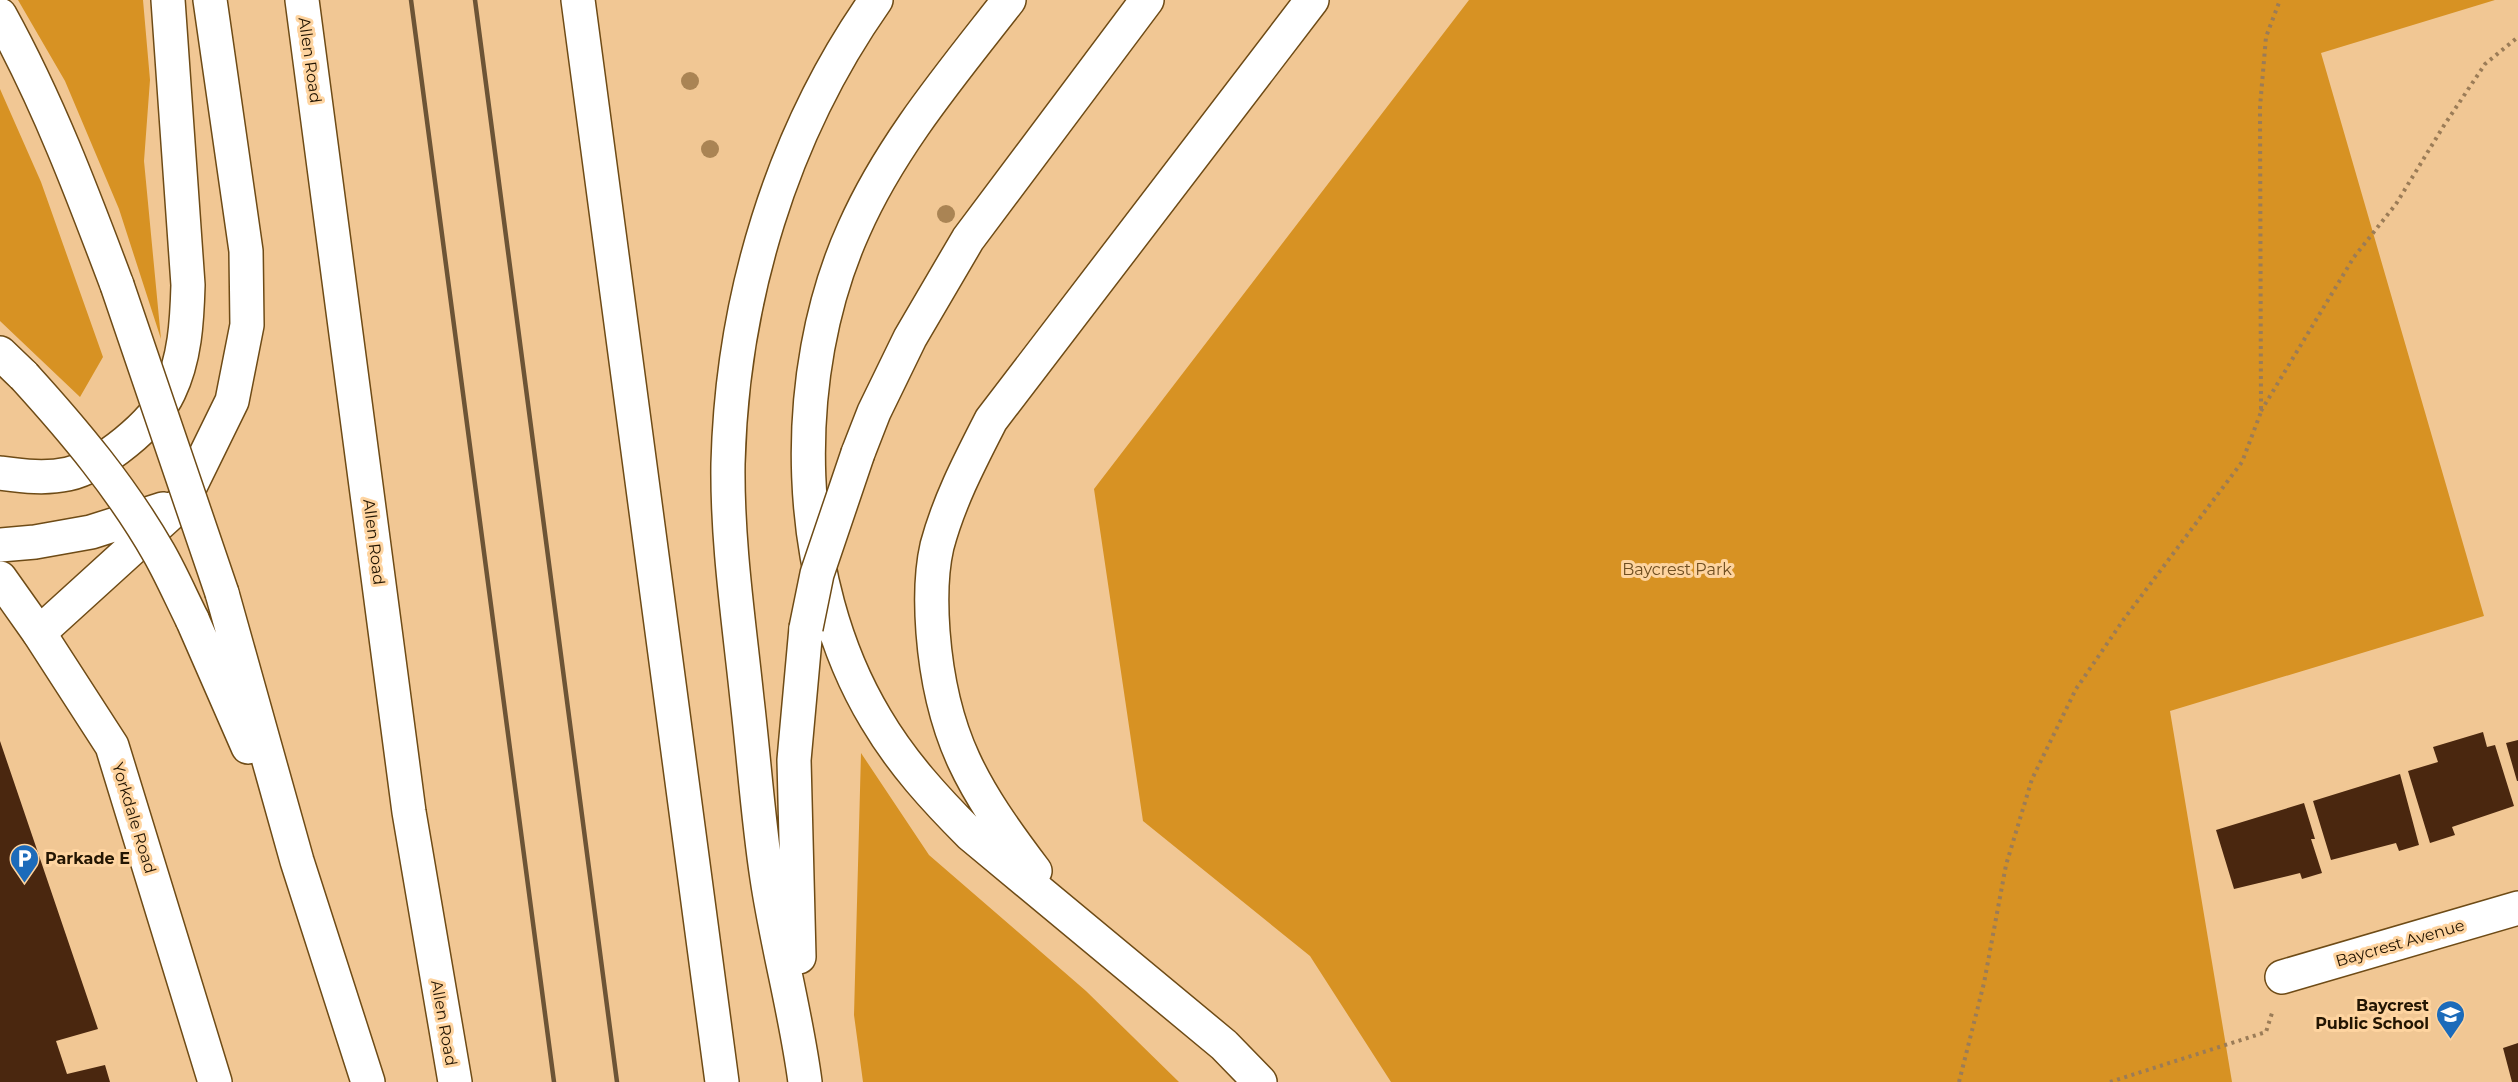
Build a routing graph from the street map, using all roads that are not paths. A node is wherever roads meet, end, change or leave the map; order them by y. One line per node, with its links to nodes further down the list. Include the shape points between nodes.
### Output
1 (168, 0): 11 (main road, via 188,285 186,330 169,393 136,434 100,460 69,473 33,477)
2 (210, 0): 12 (main road, via 246,251 247,325 232,401)
3 (302, 0): 23 (main road, Allen Road, via 409,812)
4 (578, 0): 24 (main road)
5 (876, 0): 20 (main road, via 810,113 775,198 752,281 733,383 728,467 736,603 767,878)
6 (1010, 0): 18 (main road, via 919,119 881,178 854,228 833,282 819,342 811,406 812,530 827,600 850,670 901,758 971,835)
7 (1147, 0): 20 (main road, bridge, via 968,239 910,338 874,412 817,574 806,628 794,760)
8 (1312, 0): 18 (main road, via 991,420 953,495 937,548 932,609 936,670 947,720 964,764 993,815 1045,883)
9 (0, 15): 16 (main road, bridge, via 29,68 73,167 117,285 222,593)
10 (0, 353): 16 (main road, bridge, via 69,425 123,495 160,554)
11 (0, 474)
12 (182, 503): 13 (main road, via 91,532); 15 (main road)
13 (0, 545)
14 (0, 578): 15 (main road, Yorkdale Road)
15 (39, 633): 21 (main road, Yorkdale Road, via 112,746)
16 (297, 861): 22 (main road)
17 (2518, 908): 19 (main road, Baycrest Avenue)
18 (1113, 952): 25 (main road, via 1224,1045)
19 (2282, 977)
20 (804, 1071)
21 (215, 1082)
22 (368, 1082)
23 (455, 1082)
24 (722, 1082)
25 (1260, 1082)

